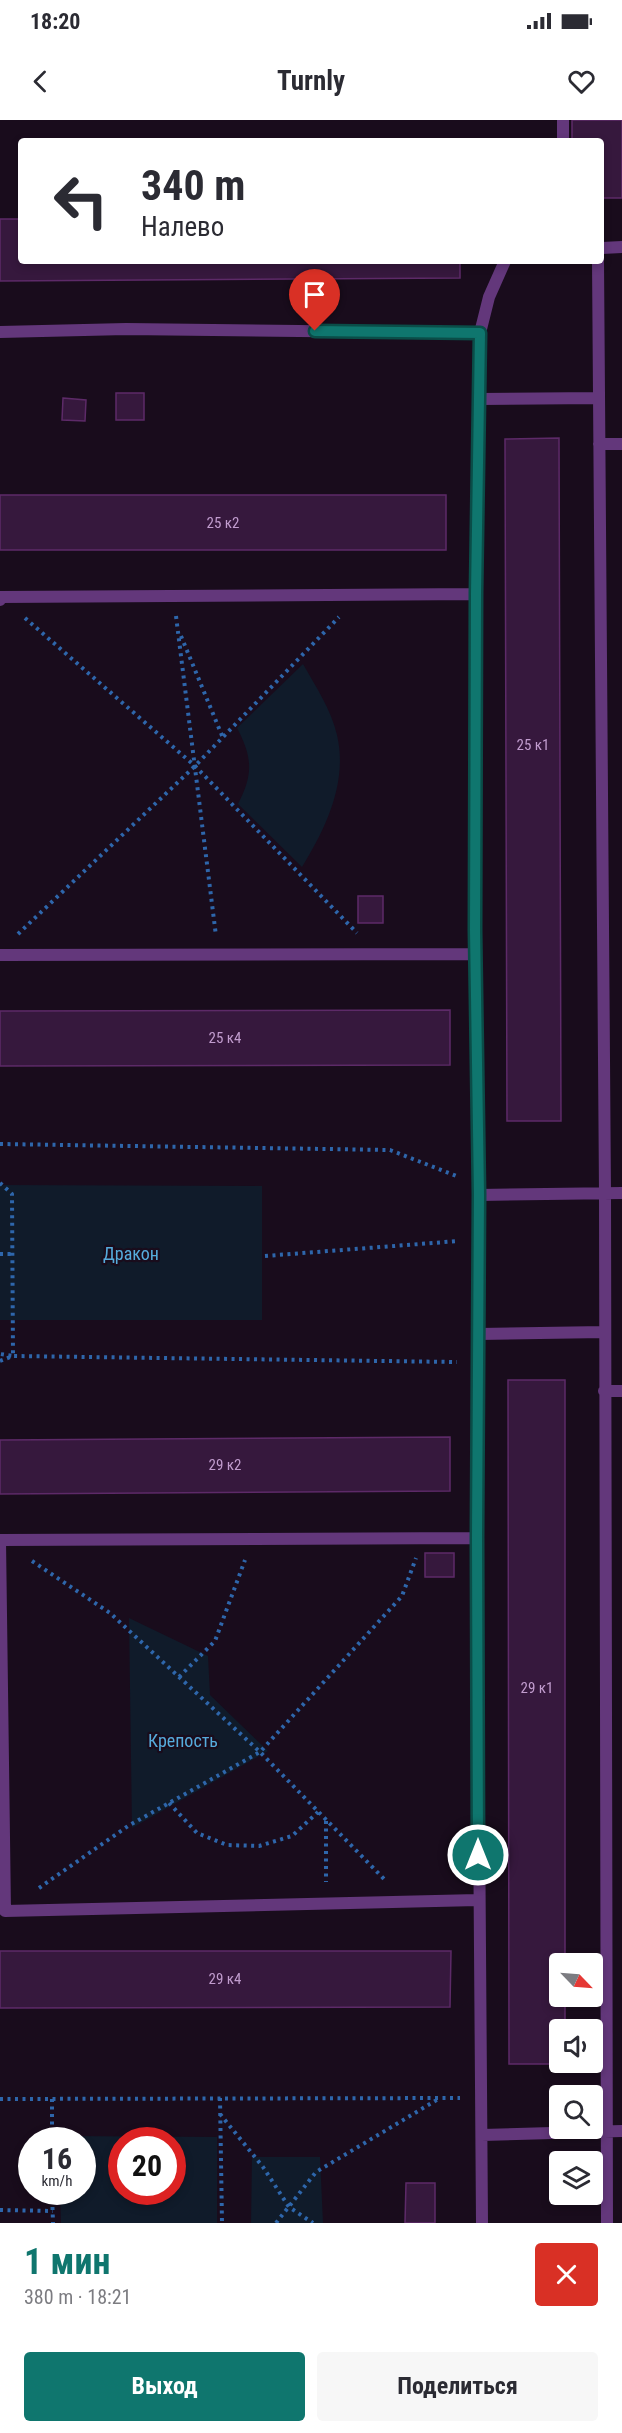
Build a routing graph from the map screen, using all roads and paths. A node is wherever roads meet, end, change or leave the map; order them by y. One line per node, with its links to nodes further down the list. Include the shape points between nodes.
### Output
1 (563, 120): 2 (lane)
2 (563, 138)
3 (622, 247): 4 (lane)
4 (604, 248)
5 (504, 264): 8 (lane, via 489,297)
6 (598, 264): 9 (lane)
7 (0, 332): 8 (lane, via 126,328)
8 (480, 333): 10 (lane)
9 (599, 398): 10 (lane); 11 (lane)
10 (480, 399): 13 (lane)
11 (599, 444): 12 (lane); 28 (lane)
12 (622, 444)
13 (476, 594): 14 (lane); 22 (lane)
14 (173, 596): 15 (lane); 17 (path)
15 (0, 598): 19 (path)
16 (334, 623): 18 (path)
17 (178, 629): 18 (path); 19 (path)
18 (223, 738): 19 (path)
19 (195, 766): 20 (path); 21 (path); 24 (path)
20 (17, 935)
21 (218, 954): 23 (lane); 24 (lane)
22 (475, 954): 24 (lane); 27 (lane)
23 (0, 955)
24 (378, 955)
25 (0, 1144): 27 (path, via 390,1150)
26 (0, 1183): 32 (path, via 12,1194)
27 (479, 1190): 28 (lane); 30 (lane)
28 (605, 1192): 29 (lane); 34 (lane)
29 (622, 1193)
30 (479, 1239): 33 (path); 35 (lane)
31 (0, 1254): 32 (path)
32 (12, 1254): 37 (path)
33 (265, 1256)
34 (604, 1332): 35 (lane); 40 (lane)
35 (479, 1334): 39 (lane)
36 (0, 1354): 37 (path)
37 (12, 1356): 38 (path); 39 (path)
38 (0, 1361)
39 (478, 1362): 42 (lane)
40 (604, 1391): 41 (lane); 63 (lane)
41 (622, 1391)
42 (477, 1538): 44 (lane); 51 (lane)
43 (252, 1539): 44 (lane); 45 (lane); 46 (path, via 215,1641)
44 (424, 1539): 47 (path, via 402,1596)
45 (0, 1540): 46 (path, via 110,1613); 54 (lane)
46 (179, 1677): 47 (path)
47 (260, 1752): 48 (path); 49 (path)
48 (169, 1803): 49 (path, via 197,1833 227,1845 259,1846 292,1836); 54 (path, via 128,1826)
49 (318, 1812): 50 (path)
50 (326, 1820): 52 (path); 53 (path)
51 (478, 1900): 52 (lane); 59 (lane)
52 (405, 1901): 53 (lane)
53 (326, 1903): 54 (lane)
54 (5, 1911)
55 (0, 2098): 56 (path)
56 (52, 2098): 57 (path); 61 (path)
57 (220, 2098): 58 (path); 60 (path)
58 (441, 2098): 59 (path); 66 (path, via 316,2172)
59 (482, 2098): 64 (lane)
60 (220, 2114): 66 (path, via 263,2166); 70 (path)
61 (52, 2127)
62 (622, 2131): 63 (lane)
63 (607, 2132): 64 (lane); 74 (lane)
64 (482, 2135): 73 (lane)
65 (52, 2205): 68 (path)
66 (289, 2207): 71 (path); 72 (path)
67 (0, 2210): 68 (path)
68 (52, 2211): 69 (path)
69 (53, 2223)
70 (222, 2223)
71 (276, 2223)
72 (313, 2223)
73 (482, 2223)
74 (608, 2223)

